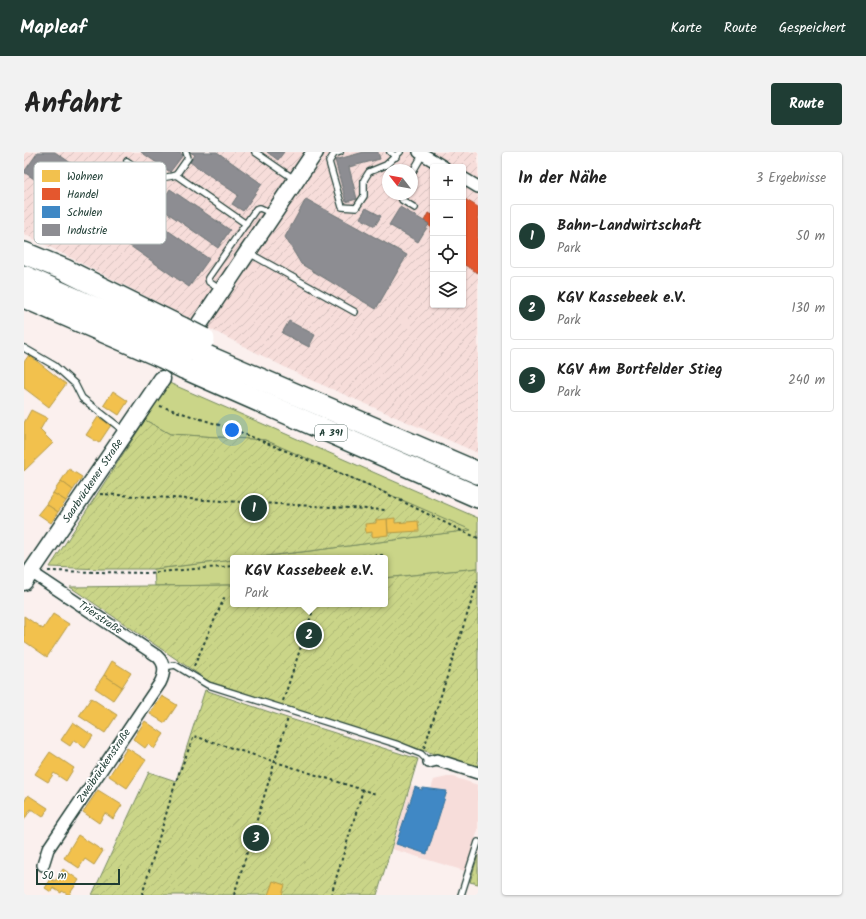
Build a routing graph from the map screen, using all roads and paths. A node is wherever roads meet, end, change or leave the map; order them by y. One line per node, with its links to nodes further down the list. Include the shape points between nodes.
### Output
1 (186, 152): 10 (lane, via 188,158)
2 (255, 152): 12 (lane)
3 (315, 152): 12 (street)
4 (340, 152): 7 (lane, via 334,154 329,162 342,207 356,208 364,196 364,180 368,172 386,165)
5 (390, 152): 7 (lane)
6 (422, 153): 8 (lane); 9 (street)
7 (398, 154)
8 (416, 164)
9 (439, 164)
10 (176, 175): 11 (lane); 18 (lane)
11 (166, 178)
12 (296, 180): 17 (street)
13 (466, 180): 14 (street)
14 (478, 187)
15 (402, 200): 16 (lane)
16 (415, 208)
17 (273, 215): 18 (lane, via 260,208 256,209); 20 (street)
18 (246, 224): 24 (lane, via 208,278 209,282)
19 (24, 247): 22 (highway)
20 (247, 252): 24 (street); 26 (lane)
21 (24, 253): 22 (highway)
22 (65, 270): 28 (highway)
23 (24, 276): 28 (highway, A 391)
24 (222, 290): 28 (street)
25 (24, 297): 28 (highway, A 391)
26 (355, 312)
27 (24, 314): 28 (highway)
28 (186, 344): 33 (highway); 35 (highway, A 391)
29 (24, 348): 32 (lane, via 55,366 75,384 82,398)
30 (162, 379): 32 (street, Saarbrückener Straße)
31 (153, 404): 37 (path, via 242,433 371,486)
32 (126, 432): 39 (street, Saarbrückener Straße)
33 (478, 473)
34 (93, 493): 36 (path)
35 (478, 497)
36 (385, 510)
37 (478, 538)
38 (230, 566): 39 (path, via 146,573 59,570)
39 (27, 577): 43 (street, Trierstraße, via 157,656)
40 (478, 581): 47 (path, via 424,750)
41 (225, 596): 44 (path)
42 (314, 607): 45 (path)
43 (164, 667): 44 (lane, via 175,665); 53 (street, Zweibrückenstraße, via 160,683 48,849)
44 (190, 675): 45 (lane, via 208,685)
45 (281, 708): 46 (lane)
46 (290, 711): 47 (lane, via 396,744); 48 (path)
47 (425, 758): 49 (street)
48 (275, 762): 50 (path); 54 (path, via 194,736 176,781); 55 (path)
49 (478, 773)
50 (363, 790): 51 (path); 56 (path)
51 (376, 794)
52 (478, 842): 57 (lane)
53 (43, 865)
54 (142, 895)
55 (234, 895)
56 (331, 895)
57 (461, 895)

